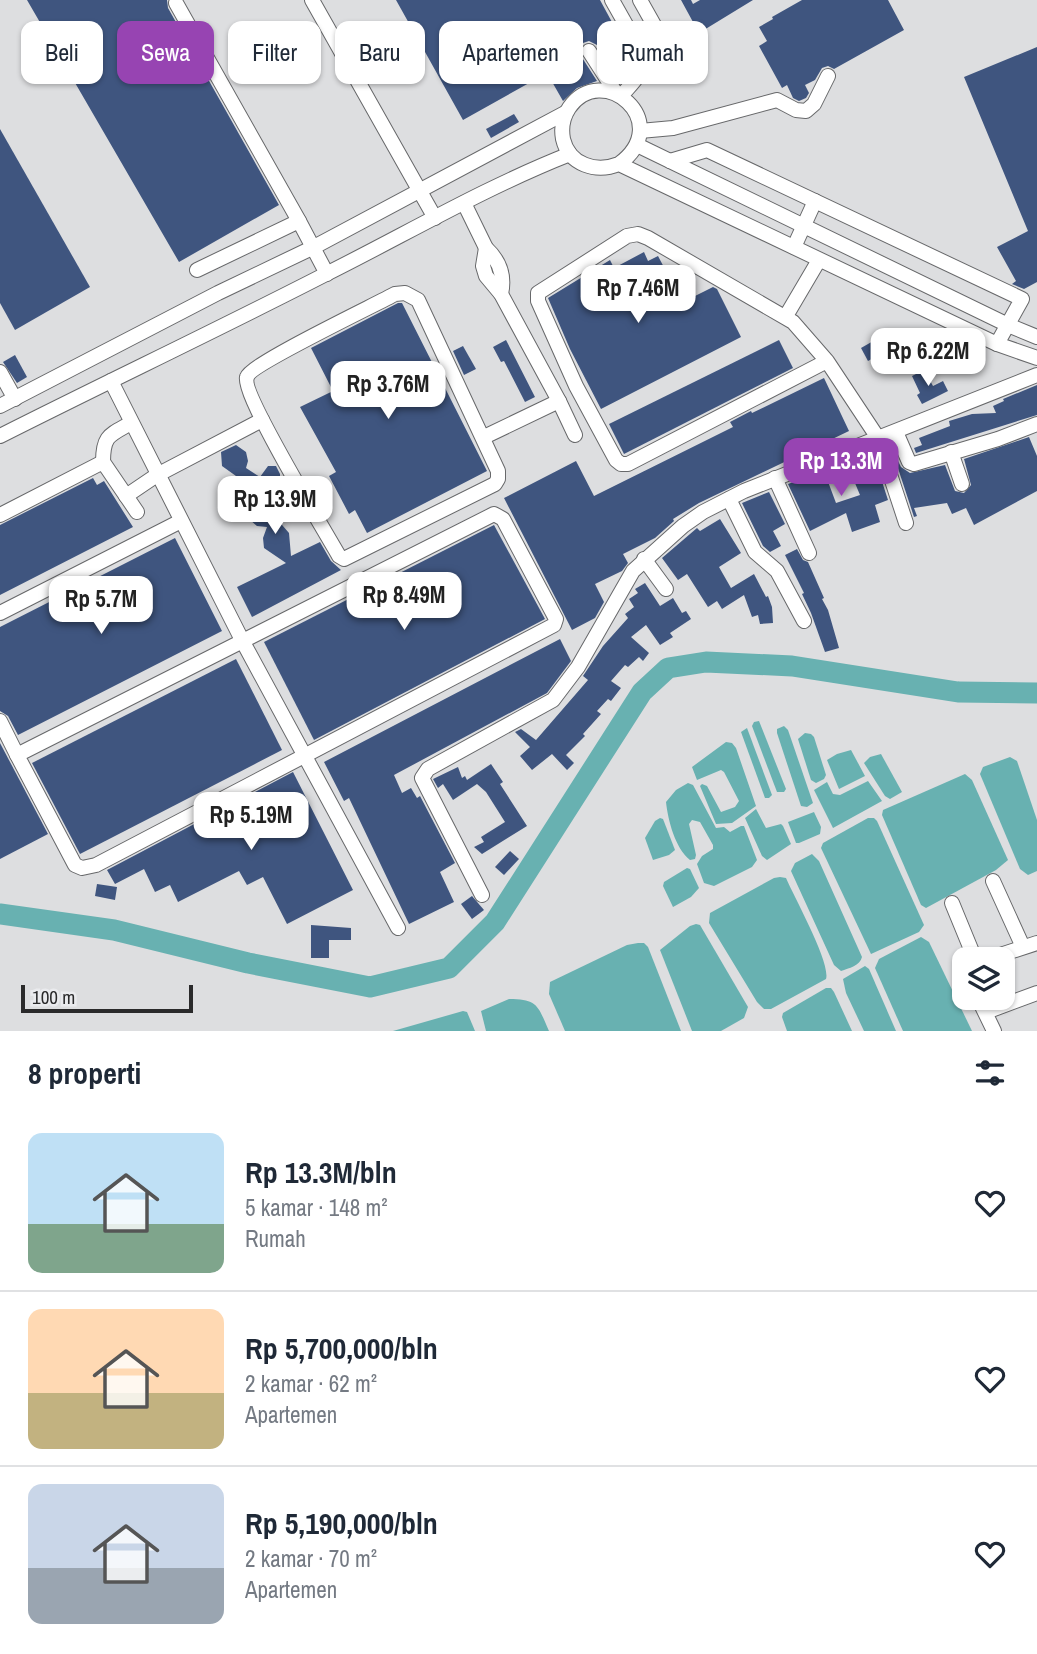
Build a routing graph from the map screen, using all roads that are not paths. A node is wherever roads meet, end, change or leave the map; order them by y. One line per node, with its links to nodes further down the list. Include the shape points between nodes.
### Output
1 (312, 0): 16 (street)
2 (612, 0): 5 (street)
3 (640, 0): 6 (street)
4 (176, 3): 20 (street)
5 (624, 21)
6 (652, 21)
7 (589, 51): 10 (street)
8 (828, 76): 12 (street, via 806,111 777,100)
9 (629, 84): 10 (street)
10 (619, 95): 11 (street, via 604,91 581,96); 12 (street, via 638,117)
11 (565, 113): 13 (street, via 562,127); 16 (street)
12 (639, 138): 14 (street); 15 (street, via 630,156)
13 (570, 154): 15 (street, via 598,169); 18 (street)
14 (670, 161): 17 (street, via 707,150); 21 (street)
15 (619, 164): 23 (street)
16 (421, 190): 19 (street); 22 (street)
17 (815, 201): 21 (street); 28 (street, via 1022,299)
18 (464, 203): 19 (street); 37 (street, via 486,248 484,271)
19 (435, 218): 26 (street)
20 (299, 221): 22 (street); 25 (street)
21 (805, 226): 23 (street); 28 (street)
22 (314, 247): 26 (street); 36 (street)
23 (794, 247): 24 (street)
24 (819, 260): 27 (street); 30 (street)
25 (197, 270)
26 (327, 274): 35 (street)
27 (786, 316): 32 (street); 32 (street, via 638,234 627,236 537,295 576,386 616,460 623,464)
28 (1008, 325): 29 (street); 30 (street)
29 (1037, 337)
30 (997, 344): 31 (street)
31 (1036, 355)
32 (827, 361): 47 (street)
33 (0, 372): 36 (street)
34 (1037, 375): 43 (street)
35 (111, 381): 41 (street); 44 (street)
36 (15, 399): 38 (street)
37 (559, 401): 45 (street); 46 (street)
38 (0, 406)
39 (0, 414): 44 (street)
40 (262, 420): 46 (street, via 339,556 346,559 495,484 498,471); 46 (street, via 247,388 249,372 395,294 405,293 418,300); 50 (street)
41 (131, 423): 49 (street, via 107,437); 50 (street)
42 (1037, 424): 48 (street)
43 (896, 432): 47 (street); 48 (street, via 912,464)
44 (5, 433)
45 (575, 435)
46 (484, 438)
47 (878, 438): 51 (street); 58 (street)
48 (951, 452): 52 (street)
49 (103, 461): 53 (street); 56 (street)
50 (157, 475): 53 (street); 57 (street)
51 (775, 478): 54 (street); 59 (street)
52 (962, 484)
53 (127, 496): 55 (street)
54 (729, 499): 60 (street, via 683,526); 63 (street, via 752,547 781,576)
55 (137, 512)
56 (0, 515)
57 (181, 521): 62 (street); 64 (street)
58 (906, 523)
59 (809, 553)
60 (644, 559): 61 (street); 69 (street, via 621,588 578,667 553,701 423,774)
61 (666, 589)
62 (0, 613)
63 (804, 621)
64 (243, 642): 66 (street); 67 (street); 67 (street, via 494,513 503,519 556,619 554,625)
65 (0, 722): 66 (street)
66 (18, 755): 67 (street, via 75,865 82,868 96,865)
67 (304, 757): 71 (street)
68 (993, 881): 72 (street)
69 (482, 895)
70 (952, 903): 73 (street)
71 (398, 928)
72 (1030, 945)
73 (970, 947)
74 (1037, 993): 75 (street)
75 (986, 1012): 76 (street)
76 (994, 1031)

